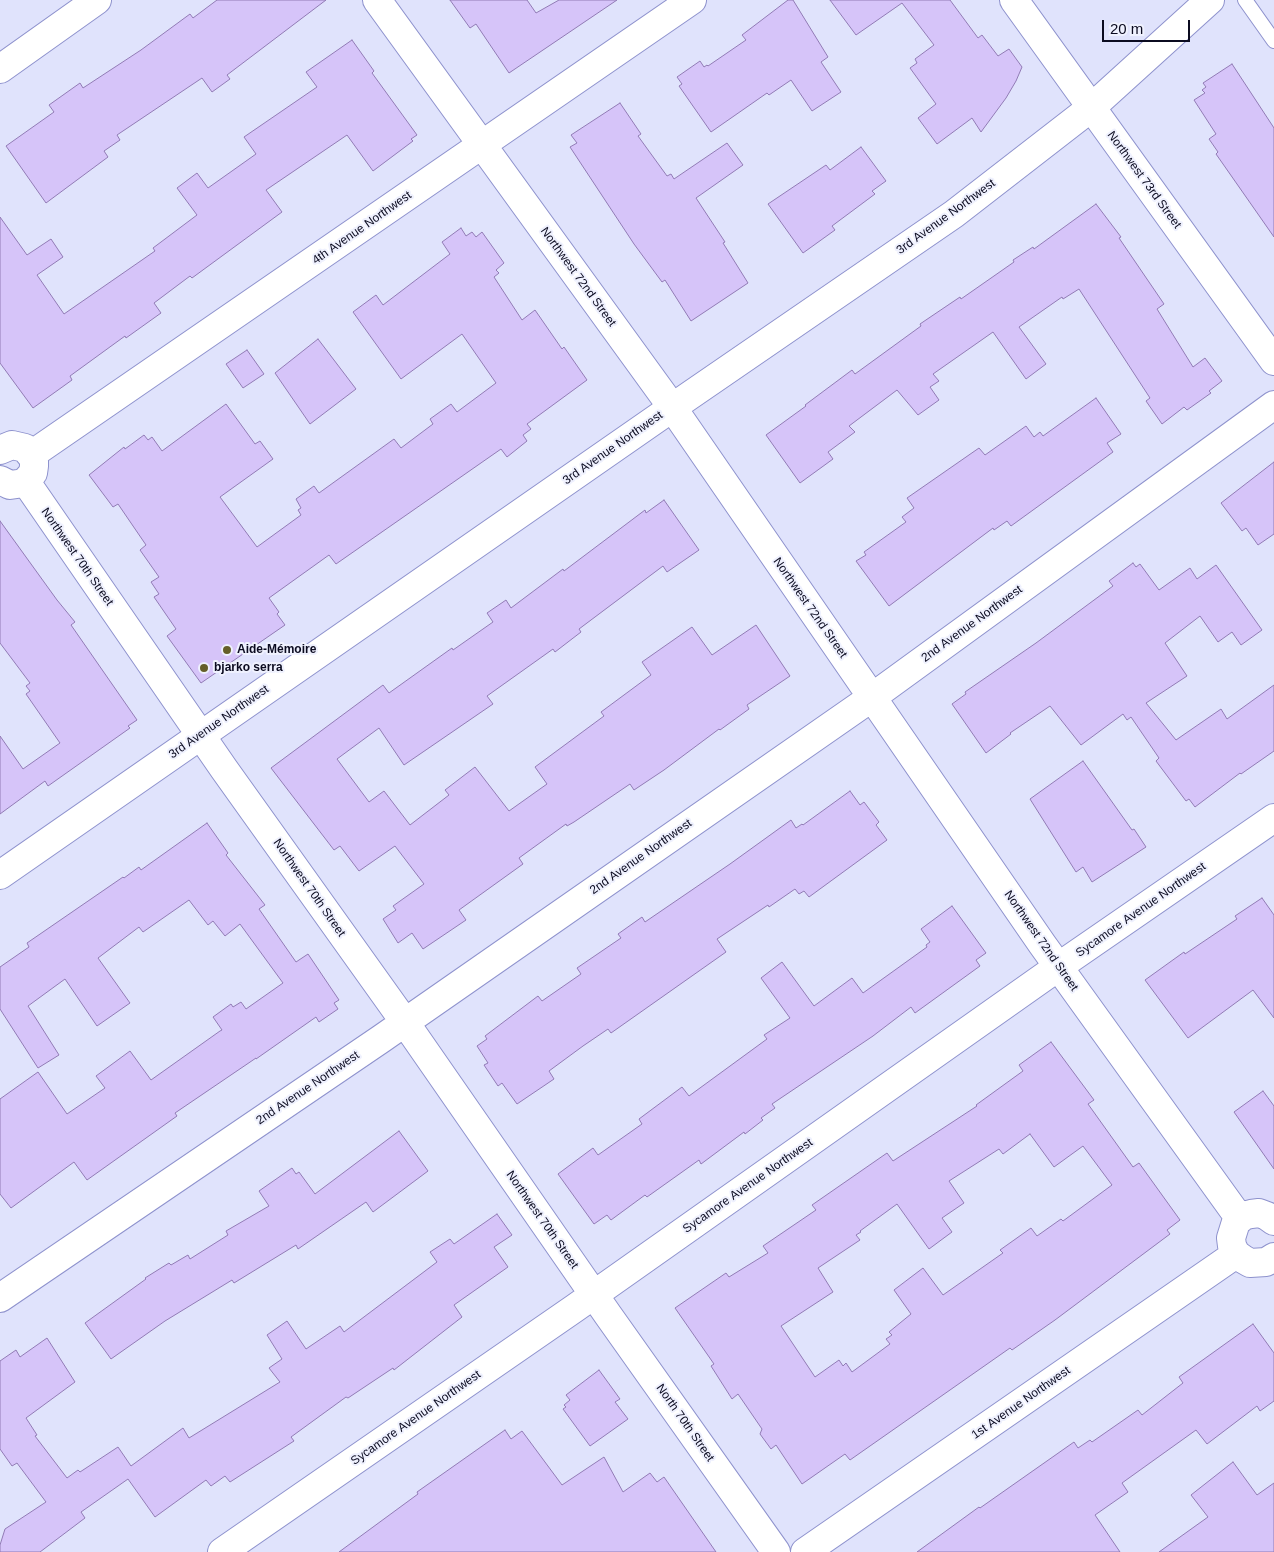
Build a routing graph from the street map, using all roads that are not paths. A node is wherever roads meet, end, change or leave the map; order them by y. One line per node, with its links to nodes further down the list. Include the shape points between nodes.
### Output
1 (97, 0): 8 (street)
2 (377, 0): 10 (street, Northwest 72nd Street)
3 (692, 0): 10 (street, 4th Avenue Northwest)
4 (1014, 0): 9 (street, Northwest 73rd Street)
5 (1210, 0): 9 (street, 3rd Avenue Northwest)
6 (1245, 0): 7 (lane)
7 (1274, 41)
8 (0, 69)
9 (1092, 107): 11 (street, Northwest 73rd Street); 13 (street, 3rd Avenue Northwest, via 954,214)
10 (483, 145): 13 (street, Northwest 72nd Street); 15 (street, 4th Avenue Northwest)
11 (1274, 360)
12 (1274, 405): 17 (street, 2nd Avenue Northwest)
13 (672, 408): 17 (street, Northwest 72nd Street); 18 (street, 3rd Avenue Northwest)
14 (1, 448): 15 (street, via 19,445)
15 (31, 455): 16 (street, via 33,473)
16 (13, 481): 18 (street, Northwest 70th Street)
17 (871, 698): 21 (street, Northwest 72nd Street); 22 (street, 2nd Avenue Northwest)
18 (200, 735): 20 (street, 3rd Avenue Northwest); 22 (street, Northwest 70th Street)
19 (1274, 818): 21 (street, Sycamore Avenue Northwest)
20 (0, 875)
21 (1058, 967): 23 (street, Northwest 72nd Street); 27 (street, Sycamore Avenue Northwest)
22 (404, 1022): 27 (street, Northwest 70th Street); 28 (street, 2nd Avenue Northwest)
23 (1240, 1219): 24 (street, via 1259,1213); 25 (street, via 1230,1238)
24 (1274, 1221)
25 (1236, 1254): 26 (street, via 1250,1263); 32 (street, 1st Avenue Northwest)
26 (1274, 1258)
27 (594, 1294): 29 (street, Sycamore Avenue Northwest); 30 (street, North 70th Street)
28 (0, 1298)
29 (222, 1552)
30 (778, 1552): 31 (street)
31 (794, 1552)
32 (805, 1552)

